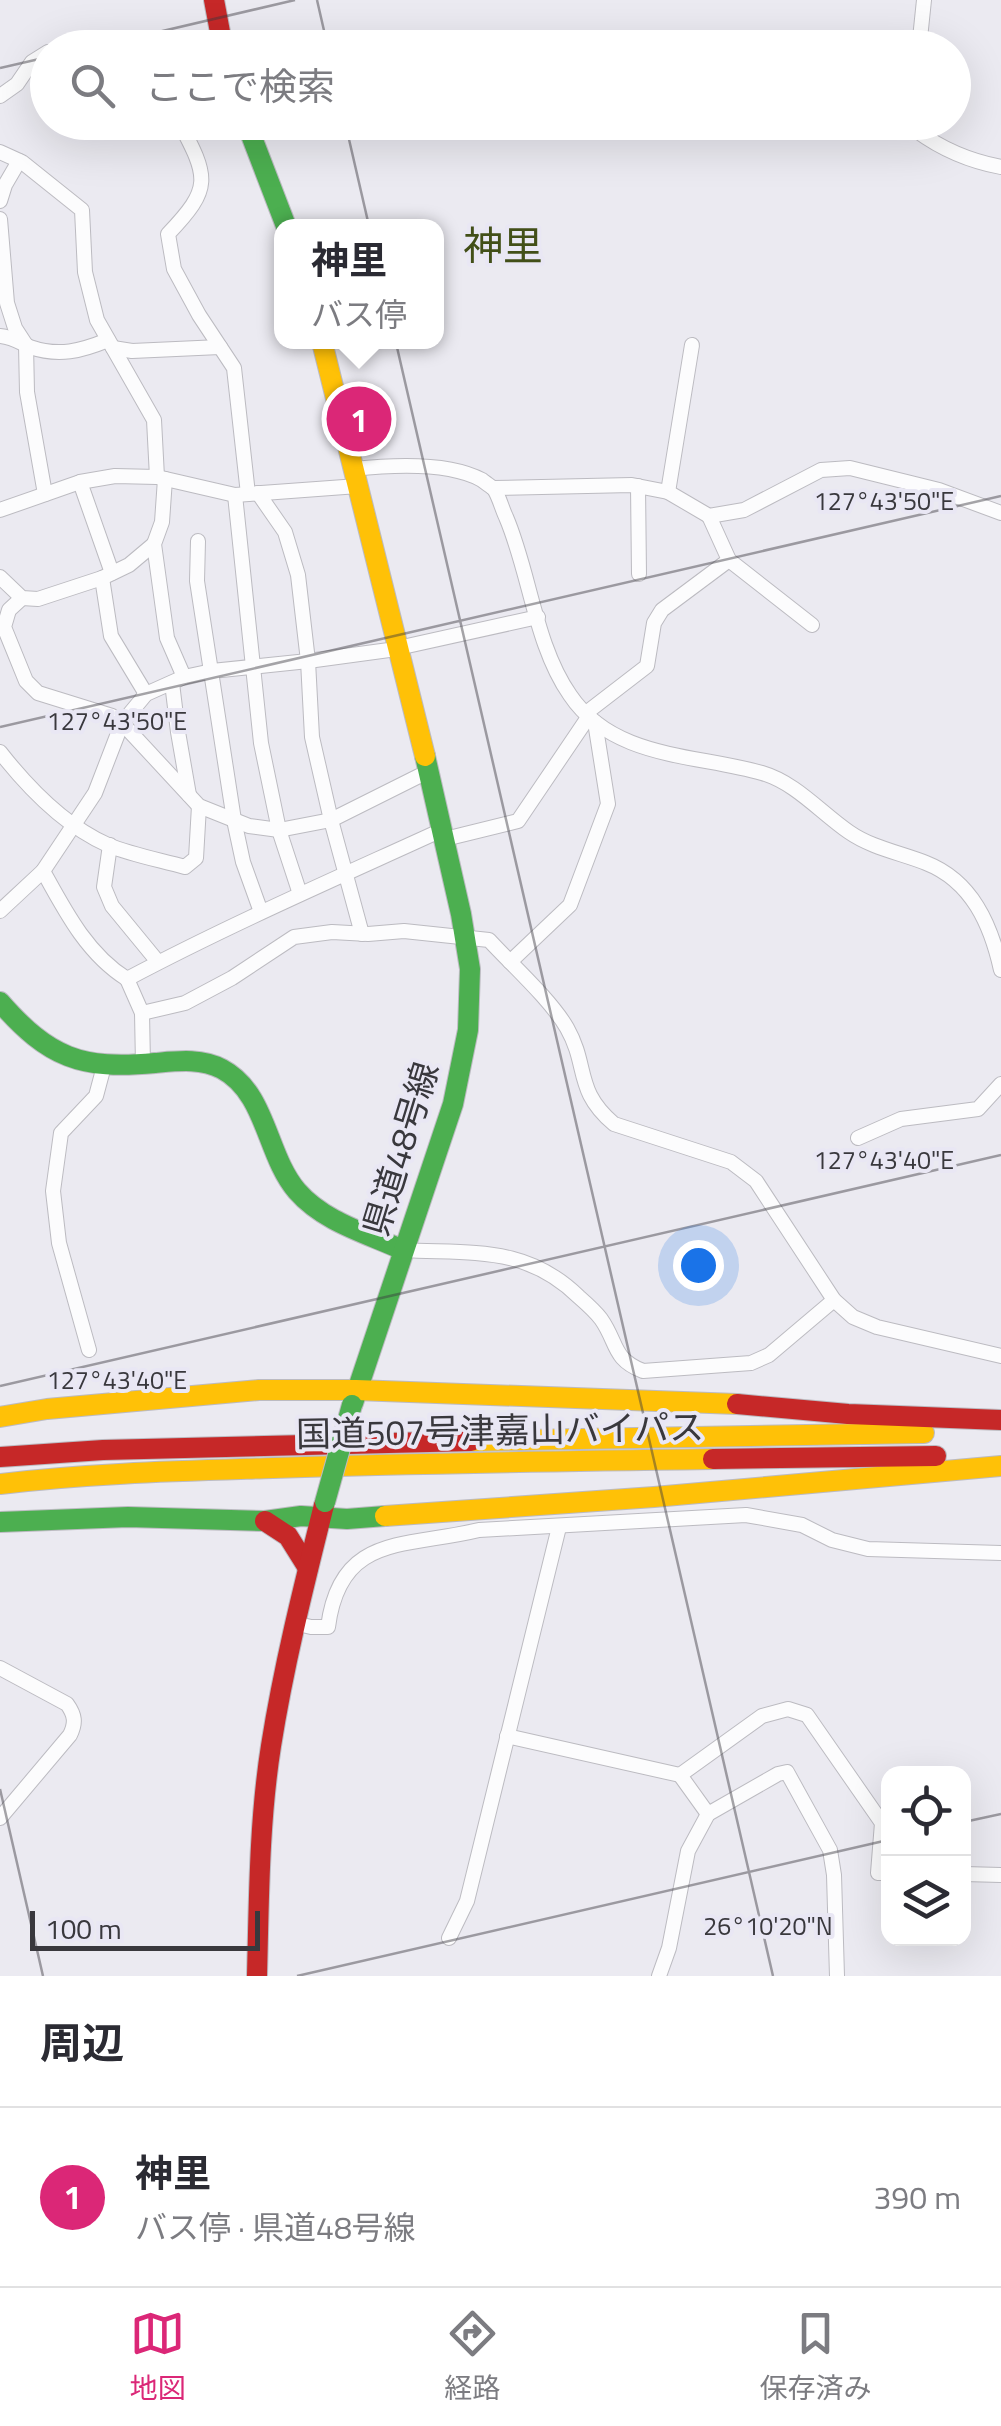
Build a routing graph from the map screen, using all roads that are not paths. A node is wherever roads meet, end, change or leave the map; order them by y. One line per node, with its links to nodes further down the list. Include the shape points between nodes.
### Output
1 (214, 0): 3 (main road)
2 (924, 0): 4 (street)
3 (220, 30)
4 (921, 30)
5 (30, 65): 6 (street)
6 (0, 96)
7 (189, 140): 20 (street, via 202,172 201,192 168,234 174,269)
8 (253, 140): 15 (main road)
9 (929, 140): 12 (street)
10 (0, 152): 11 (street)
11 (19, 161): 13 (street); 17 (street, via 82,210 85,272 96,320)
12 (1001, 167)
13 (0, 201)
14 (0, 219): 18 (street, via 7,303)
15 (283, 219)
16 (0, 336): 18 (street)
17 (110, 344): 18 (street, via 55,354); 20 (street, via 132,351); 23 (street, via 154,420)
18 (26, 345): 28 (street, via 26,392)
19 (692, 345): 27 (street)
20 (220, 347): 29 (street, via 234,368)
21 (324, 349): 22 (main road, 県道48号線)
22 (357, 477): 26 (street, via 417,467 448,470); 29 (street); 42 (main road, 県道48号線)
23 (161, 478): 24 (street); 29 (street); 34 (street, via 162,522)
24 (80, 482): 28 (street); 37 (street)
25 (638, 486): 26 (street); 27 (street); 36 (street)
26 (494, 488): 40 (street)
27 (668, 492): 32 (street)
28 (45, 494): 30 (street)
29 (247, 494): 43 (street, via 286,532); 44 (street)
30 (0, 510)
31 (1001, 514): 32 (street, via 850,468 821,470 744,510)
32 (708, 516): 35 (street)
33 (198, 542): 45 (street, via 197,581)
34 (154, 544): 37 (street); 46 (street)
35 (729, 560): 41 (street); 48 (street, via 662,610 647,666)
36 (640, 574)
37 (107, 576): 39 (street); 47 (street, via 111,636)
38 (0, 577): 39 (street)
39 (22, 598): 49 (street, via 4,627 26,681 38,693)
40 (538, 617): 42 (street); 48 (street, via 553,664)
41 (812, 625)
42 (400, 647): 43 (street); 51 (main road, 県道48号線)
43 (308, 662): 44 (street); 54 (street, via 312,737)
44 (253, 665): 45 (street); 56 (street)
45 (212, 671): 46 (street); 53 (street)
46 (178, 680): 47 (street); 52 (street, via 178,732)
47 (146, 694): 49 (street)
48 (590, 717): 57 (street, via 518,821); 66 (street, via 606,731 661,754 786,782 852,834 951,876 981,911); 68 (street, via 608,804 570,905)
49 (122, 723): 52 (street); 55 (street, via 95,792)
50 (0, 752): 55 (street)
51 (430, 774): 54 (street); 57 (main road, 県道48号線)
52 (194, 801): 53 (street); 58 (street, via 196,858 185,867)
53 (234, 820): 56 (street); 63 (street)
54 (332, 820): 56 (street); 60 (street)
55 (73, 825): 58 (street); 59 (street)
56 (278, 830): 61 (street)
57 (444, 835): 60 (street); 65 (main road, 県道48号線)
58 (110, 845): 67 (street, via 104,887)
59 (43, 871): 62 (street); 70 (street, via 70,921 108,967)
60 (346, 874): 61 (street); 64 (street)
61 (300, 894): 63 (street)
62 (0, 911)
63 (261, 912): 67 (street)
64 (362, 934): 65 (street); 72 (street, via 294,937 185,1004)
65 (466, 937): 68 (street, via 489,940); 77 (main road, 県道48号線, via 470,1003 462,1068)
66 (999, 952): 69 (street)
67 (158, 962): 70 (street)
68 (510, 962): 78 (street, via 566,1025 581,1076 602,1114 614,1124 731,1162 756,1181)
69 (1001, 970)
70 (127, 979): 72 (street)
71 (0, 1002): 74 (main road, via 45,1045 74,1061)
72 (142, 1013): 73 (street)
73 (143, 1064): 74 (main road); 77 (main road, via 181,1060 227,1071 253,1099 275,1156 300,1194 337,1224)
74 (104, 1066): 79 (street, via 96,1096 60,1133 53,1191)
75 (1001, 1084): 76 (street, via 978,1109 901,1119)
76 (858, 1138)
77 (404, 1250): 78 (street, via 514,1257 538,1266 598,1314 618,1354 644,1371 751,1363); 81 (main road, 県道48号線)
78 (834, 1300): 80 (street, via 877,1328)
79 (89, 1350)
80 (1001, 1356)
81 (354, 1398): 82 (main road, via 259,1390); 83 (main road, via 640,1399); 89 (main road, 県道48号線, bridge)
82 (0, 1417)
83 (1001, 1420)
84 (1001, 1432): 86 (main road, 国道507号津嘉山バイパス, via 102,1450)
85 (1001, 1455): 88 (main road, 国道507号津嘉山バイパス, via 436,1463)
86 (0, 1458)
87 (1001, 1466): 89 (main road, via 347,1519)
88 (0, 1484)
89 (323, 1510): 90 (main road); 94 (main road, 県道48号線)
90 (266, 1521): 91 (main road); 94 (main road, via 288,1536)
91 (0, 1522)
92 (560, 1526): 93 (street, via 746,1515 802,1525 868,1549); 95 (street, via 479,1530 369,1553 336,1591 328,1627); 97 (street)
93 (1001, 1552)
94 (308, 1568): 95 (main road, 県道48号線)
95 (294, 1623): 105 (main road, 県道48号線, via 261,1840)
96 (0, 1668): 100 (street, via 67,1704 75,1726)
97 (507, 1736): 98 (street); 104 (street, via 467,1901)
98 (680, 1775): 99 (street); 101 (street, via 762,1716 788,1709 807,1715 882,1823)
99 (708, 1814): 106 (street, via 688,1850); 107 (street, via 788,1772 830,1850)
100 (0, 1818)
101 (881, 1873)
102 (971, 1874): 103 (street)
103 (1001, 1874)
104 (449, 1938)
105 (257, 1976)
106 (659, 1976)
107 (837, 1976)

